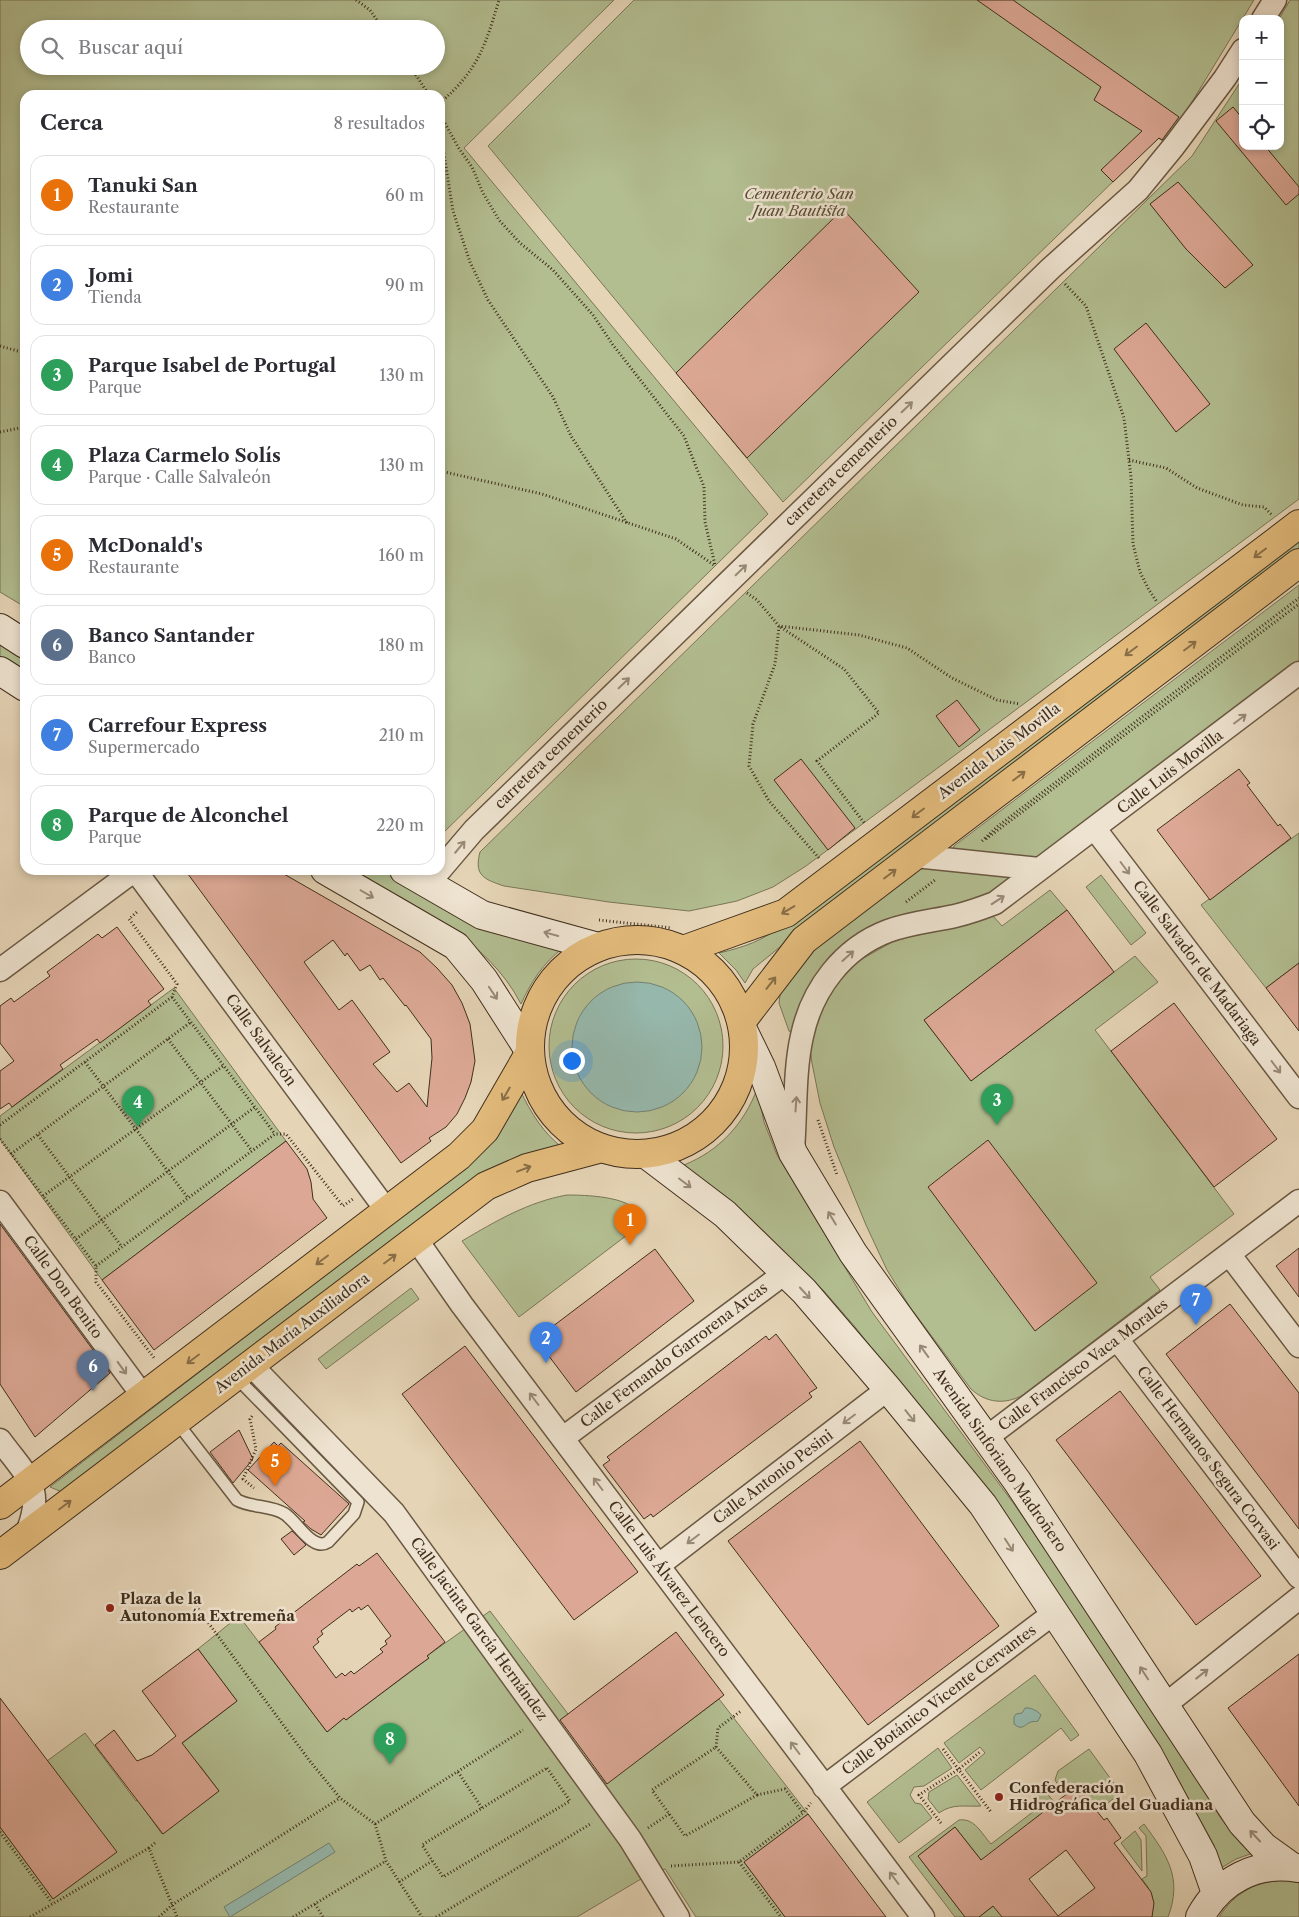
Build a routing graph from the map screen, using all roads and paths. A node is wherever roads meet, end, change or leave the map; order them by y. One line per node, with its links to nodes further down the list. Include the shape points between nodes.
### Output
1 (356, 0): 5 (path)
2 (499, 0): 9 (path, via 474,66)
3 (1275, 0): 4 (street)
4 (1266, 15)
5 (377, 20)
6 (1239, 56): 12 (street, carretera cementerio, via 1138,190)
7 (416, 75): 8 (path)
8 (426, 90)
9 (445, 99)
10 (445, 123): 22 (path, via 499,220 520,243 553,270 593,315 684,436 704,487 705,522)
11 (445, 161): 19 (path, via 453,211 470,262 488,300 553,397 571,436)
12 (1050, 269): 17 (path, via 1086,306 1124,418); 22 (street, carretera cementerio, one-way to 12)
13 (0, 346): 14 (path)
14 (20, 352)
15 (20, 428): 16 (path)
16 (0, 432)
17 (1129, 460): 20 (path, via 1166,468 1197,488 1243,505 1264,507); 25 (path, via 1134,544 1140,572)
18 (445, 472): 19 (path, via 542,494)
19 (628, 523): 22 (path, via 676,539)
20 (1294, 528): 25 (main road, Avenida Luis Movilla, one-way to 25)
21 (1299, 563): 37 (main road, one-way to 21)
22 (722, 573): 26 (path, via 757,600); 39 (street, carretera cementerio, one-way to 22)
23 (1299, 598): 34 (path)
24 (1299, 604): 34 (path)
25 (1171, 621): 32 (main road, Avenida Luis Movilla, one-way to 32)
26 (780, 626): 32 (path, via 859,634 907,648 952,678 997,700); 35 (path, via 844,669 879,713 817,761); 46 (path, via 775,664 753,724 749,766 770,801)
27 (0, 628): 28 (main road)
28 (20, 641)
29 (0, 671): 31 (main road)
30 (1299, 673): 33 (street, Calle Luis Movilla, one-way to 30)
31 (20, 683)
32 (1053, 710): 35 (main road, Avenida Luis Movilla, one-way to 35)
33 (1095, 829): 40 (street, Calle Luis Movilla); 62 (street, Calle Salvador de Madariaga, one-way to 62)
34 (983, 840): 36 (path); 38 (path)
35 (880, 842): 46 (main road, Avenida Luis Movilla)
36 (976, 842)
37 (915, 856): 38 (street); 55 (main road, one-way to 37, via 804,940)
38 (960, 860): 40 (street); 49 (path)
39 (445, 864)
40 (1039, 869): 72 (street, Calle Luis Movilla, one-way to 40, via 802,1036 812,1004 832,972 868,941 918,922 957,916 995,903)
41 (128, 875): 52 (street)
42 (139, 875): 48 (street, Calle Salvaleón)
43 (333, 875): 57 (main road, one-way to 57, via 456,946 484,980)
44 (413, 875): 47 (main road)
45 (436, 875): 47 (street, carretera cementerio, one-way to 45)
46 (835, 876): 51 (main road, Avenida Luis Movilla, one-way to 51, via 786,913)
47 (428, 884): 50 (main road, one-way to 47, via 482,915)
48 (156, 898): 53 (path, via 128,919 177,984); 77 (street, Calle Salvaleón)
49 (904, 904)
50 (598, 947): 51 (main road, via 632,940 666,944); 57 (main road, via 568,965 545,992 532,1025)
51 (683, 950): 55 (main road, via 698,959 723,983 732,997)
52 (0, 970)
53 (172, 997): 54 (path); 58 (path)
54 (191, 1022): 56 (path); 59 (path)
55 (742, 1026): 72 (main road, Avenida Sinforiano Madroñero); 74 (main road, via 743,1065 732,1097 722,1112 711,1125 681,1145)
56 (168, 1039): 60 (path); 61 (path)
57 (530, 1052): 70 (main road, via 535,1079 551,1111 577,1136); 82 (main road, one-way to 82, via 485,1130 459,1156)
58 (85, 1062): 61 (path); 65 (path)
59 (223, 1066): 60 (path); 63 (path)
60 (201, 1082): 64 (path); 66 (path)
61 (104, 1086): 66 (path); 68 (path)
62 (1299, 1097)
63 (254, 1107): 64 (path); 67 (path)
64 (232, 1124): 71 (path); 75 (path)
65 (0, 1125)
66 (136, 1129): 75 (path); 76 (path)
67 (275, 1134): 71 (path); 77 (path, via 286,1134 344,1206)
68 (38, 1135): 73 (path); 76 (path)
69 (0, 1139): 73 (path)
70 (602, 1148): 74 (main road); 85 (main road, Avenida María Auxiliadora, one-way to 70, via 486,1186 527,1168)
71 (252, 1151): 79 (path)
72 (793, 1153): 98 (main road, Avenida Sinforiano Madroñero, one-way to 72, via 853,1253)
73 (12, 1154): 78 (path)
74 (646, 1154): 89 (main road, one-way to 89, via 725,1214)
75 (168, 1171): 79 (path); 83 (path)
76 (70, 1177): 78 (path); 83 (path)
77 (369, 1187): 82 (street, Calle Salvaleón)
78 (43, 1196): 84 (path)
79 (188, 1198): 86 (path)
80 (1299, 1200): 87 (street, Calle Francisco Vaca Morales)
81 (0, 1202): 93 (street, Calle Don Benito, one-way to 93)
82 (387, 1211): 93 (main road, one-way to 93)
83 (102, 1220): 84 (path); 86 (path)
84 (76, 1239): 88 (path)
85 (416, 1239): 92 (main road, Avenida María Auxiliadora, one-way to 85); 97 (street, Calle Luis Álvarez Lencero, one-way to 85)
86 (122, 1247): 88 (path)
87 (1229, 1254): 90 (street, Calle Francisco Vaca Morales); 91 (street)
88 (96, 1266): 93 (path, via 96,1282 156,1360)
89 (785, 1273): 94 (main road, one-way to 94); 97 (street, Calle Fernando Garrorena Arcas)
90 (1117, 1339): 98 (street, Calle Francisco Vaca Morales); 106 (street, Calle Hermanos Segura Corvasi)
91 (1299, 1346)
92 (243, 1370): 95 (lane); 96 (main road, Avenida María Auxiliadora); 112 (street, Calle Jacinta García Hernández, via 394,1513)
93 (137, 1387): 100 (main road)
94 (888, 1389): 105 (street, Calle Antonio Pesini, one-way to 105); 109 (main road, one-way to 109, via 983,1505)
95 (263, 1405): 96 (lane, via 358,1502 354,1514 324,1545 313,1542 278,1510 237,1500); 101 (path, via 250,1419 256,1449 243,1479)
96 (176, 1421): 103 (main road, Avenida María Auxiliadora, one-way to 96)
97 (563, 1438): 105 (street, Calle Luis Álvarez Lencero, one-way to 97)
98 (986, 1438): 111 (main road, Avenida Sinforiano Madroñero, one-way to 98)
99 (0, 1440): 100 (street)
100 (30, 1482): 102 (main road); 103 (street, via 36,1498 34,1517)
101 (261, 1493)
102 (0, 1505)
103 (26, 1535): 104 (main road, Avenida María Auxiliadora)
104 (0, 1555)
105 (659, 1565): 110 (street, Calle Luis Álvarez Lencero)
106 (1299, 1577)
107 (1299, 1598): 111 (street, one-way to 107)
108 (196, 1606): 120 (path)
109 (1054, 1613): 118 (street, Calle Botánico Vicente Cervantes); 136 (main road, via 1148,1754 1203,1856)
110 (758, 1698): 113 (path, via 718,1728); 118 (street, Calle Luis Álvarez Lencero, one-way to 110)
111 (1165, 1705): 134 (main road, Avenida Sinforiano Madroñero, one-way to 111, via 1264,1847 1242,1823)
112 (543, 1718): 117 (path); 122 (street, Calle Jacinta García Hernández)
113 (716, 1747): 119 (path); 119 (path, via 652,1790 685,1836)
114 (943, 1749): 116 (path)
115 (980, 1752): 116 (path)
116 (959, 1769): 123 (path); 125 (path, via 919,1795)
117 (458, 1772): 121 (path); 126 (path)
118 (824, 1787): 124 (path); 149 (street, Calle Luis Álvarez Lencero, one-way to 118)
119 (757, 1795): 124 (path, via 785,1789)
120 (340, 1798): 126 (path); 139 (path)
121 (482, 1808): 131 (path, via 422,1845); 131 (path, via 547,1768 570,1801 443,1877)
122 (612, 1812): 133 (street, Calle Jacinta García Hernández); 146 (path)
123 (992, 1812)
124 (803, 1813): 132 (path)
125 (941, 1823)
126 (376, 1824): 130 (path)
127 (0, 1832): 137 (path)
128 (155, 1843): 129 (path)
129 (149, 1848): 137 (path); 139 (path)
130 (386, 1861): 135 (path); 138 (path)
131 (432, 1861): 135 (path)
132 (739, 1862): 133 (path); 148 (path)
133 (648, 1867): 147 (street, Calle Jacinta García Hernández)
134 (1296, 1868): 136 (main road, via 1255,1870 1228,1883)
135 (399, 1882): 145 (path)
136 (1216, 1894): 150 (main road)
137 (52, 1904): 140 (path)
138 (315, 1904): 143 (path); 144 (path)
139 (172, 1905): 141 (path); 142 (path)
140 (30, 1917)
141 (159, 1917)
142 (177, 1917)
143 (294, 1917)
144 (323, 1917)
145 (422, 1917)
146 (436, 1917)
147 (678, 1917)
148 (781, 1917)
149 (923, 1917)
150 (1200, 1917)

